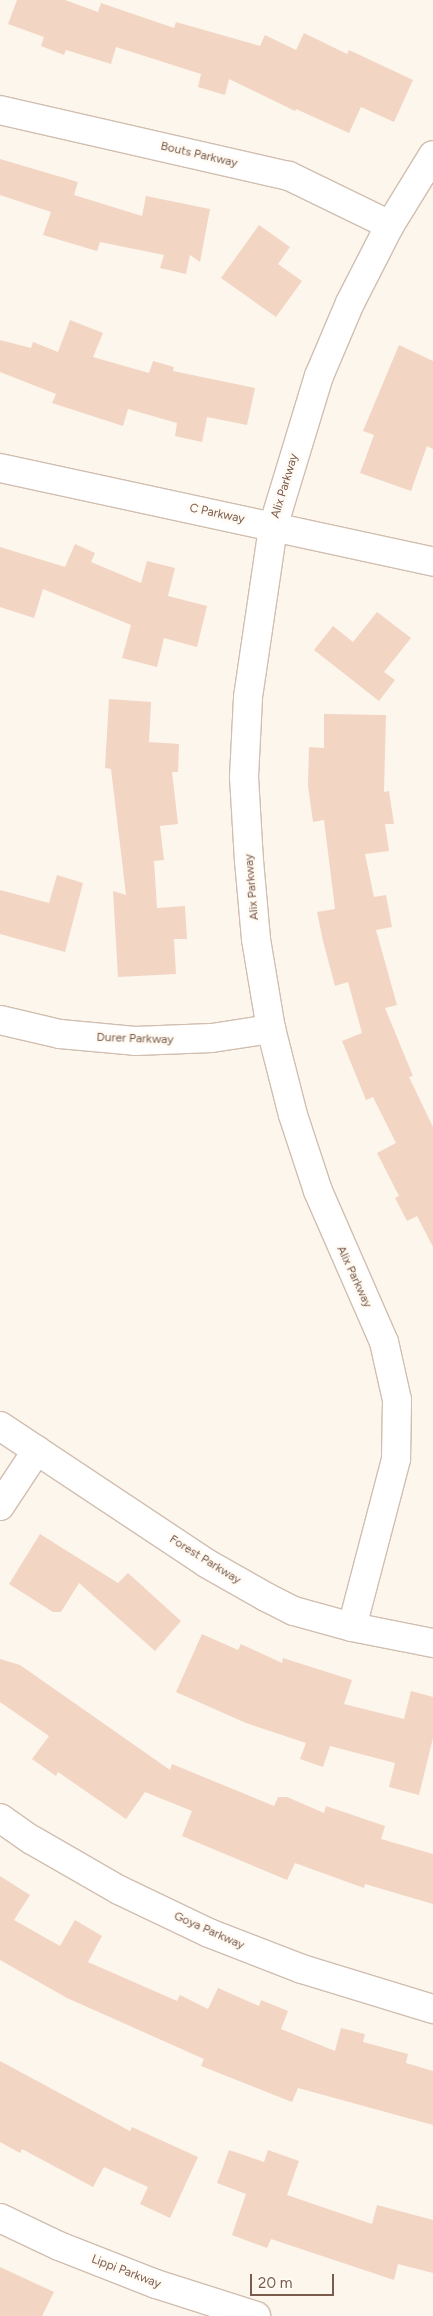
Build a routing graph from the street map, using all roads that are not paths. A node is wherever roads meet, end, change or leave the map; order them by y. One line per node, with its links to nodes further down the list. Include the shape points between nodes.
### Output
1 (0, 110): 3 (street, Bouts Parkway, via 288,176 346,201)
2 (433, 155): 3 (street, Alix Parkway)
3 (390, 225): 5 (street, Alix Parkway, via 350,303 319,376)
4 (0, 468): 5 (street, C Parkway)
5 (273, 527): 6 (street, C Parkway); 8 (street, Alix Parkway, via 248,697 244,777 256,940)
6 (433, 562)
7 (0, 1020): 8 (street, Durer Parkway, via 60,1034 135,1042 212,1038)
8 (271, 1029): 12 (street, Alix Parkway, via 293,1115 318,1191 384,1342 397,1400 396,1459)
9 (0, 1426): 10 (street, Forest Parkway)
10 (37, 1450): 11 (street); 12 (street, Forest Parkway, via 206,1562 266,1597 294,1611)
11 (0, 1506)
12 (352, 1627): 13 (street, Forest Parkway)
13 (433, 1643)
14 (0, 1818): 15 (street, Goya Parkway, via 119,1890 209,1933 302,1969)
15 (433, 2009)
16 (0, 2218): 17 (street, Lippi Parkway, via 59,2246 156,2284)
17 (256, 2316)

